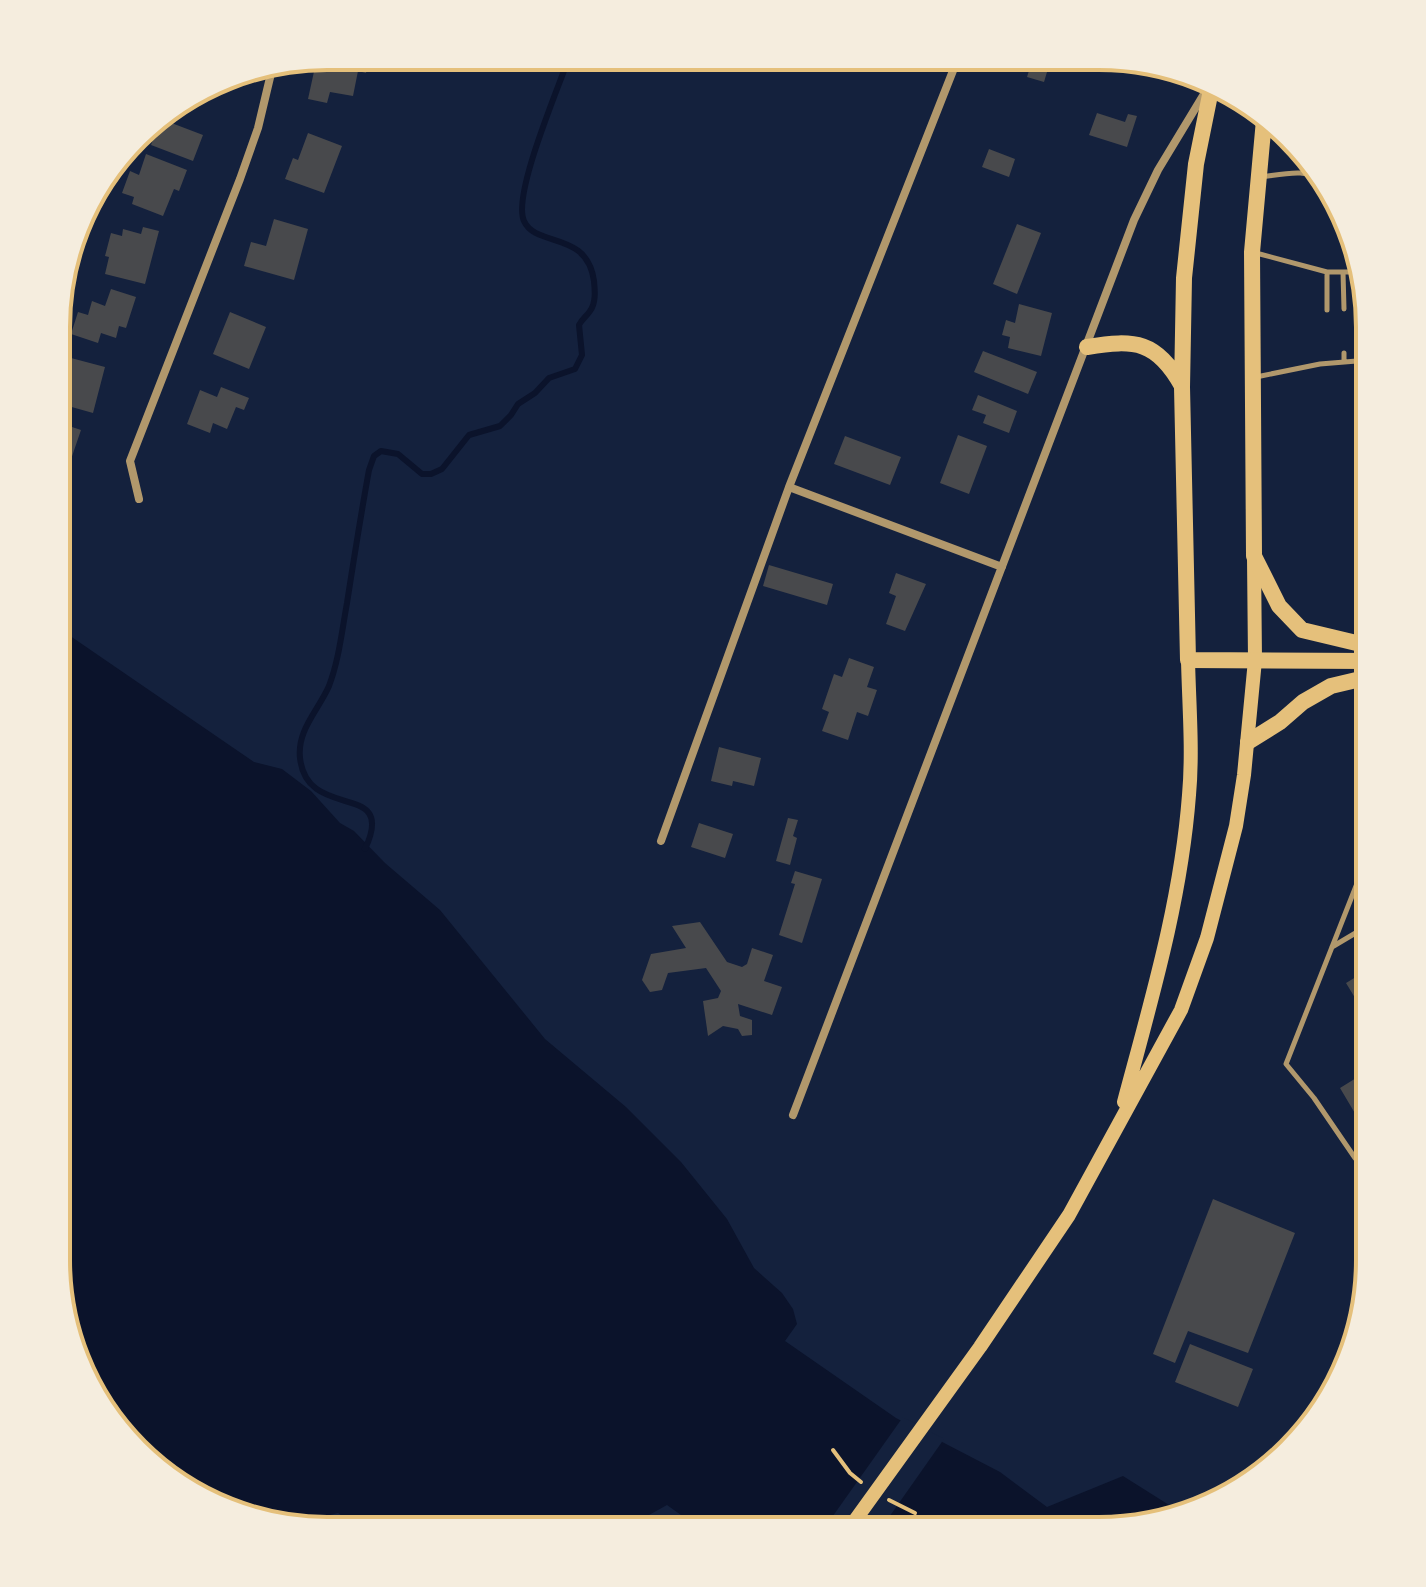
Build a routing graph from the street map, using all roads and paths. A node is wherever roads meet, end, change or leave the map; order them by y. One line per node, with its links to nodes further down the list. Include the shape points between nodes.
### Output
1 (953, 70): 22 (street)
2 (271, 77): 23 (street, via 240,179 130,461)
3 (1205, 94): 14 (street, via 1145,194)
4 (1209, 96): 21 (main road, via 1187,240)
5 (1263, 130): 7 (main road)
6 (1305, 174): 7 (lane)
7 (1257, 178): 8 (main road)
8 (1252, 252): 9 (lane); 20 (main road)
9 (1327, 272): 10 (lane); 13 (lane)
10 (1343, 272): 11 (lane); 12 (lane)
11 (1350, 272)
12 (1344, 309)
13 (1327, 310)
14 (1087, 347): 21 (main road, via 1119,343 1153,349); 25 (street)
15 (1327, 353): 19 (lane)
16 (1344, 353): 18 (lane)
17 (1355, 359): 18 (lane)
18 (1344, 362): 19 (lane)
19 (1327, 363): 20 (lane)
20 (1251, 378): 24 (main road)
21 (1182, 387): 27 (main road)
22 (789, 487): 25 (street); 32 (street)
23 (139, 499)
24 (1254, 556): 26 (main road, via 1279,606 1302,630); 28 (main road)
25 (1002, 567): 36 (street)
26 (1355, 643)
27 (1188, 660): 28 (main road); 37 (main road, via 1190,792 1181,862 1166,947)
28 (1255, 660): 29 (main road); 31 (main road)
29 (1355, 661)
30 (1355, 680): 31 (main road, via 1303,702)
31 (1248, 742): 37 (main road, via 1236,826 1207,938 1176,1020)
32 (661, 841)
33 (1355, 891): 35 (lane)
34 (1355, 933): 35 (lane)
35 (1332, 947): 38 (lane, via 1286,1064)
36 (793, 1115)
37 (1117, 1125): 39 (main road, via 1069,1215)
38 (1355, 1158)
39 (858, 1516)

